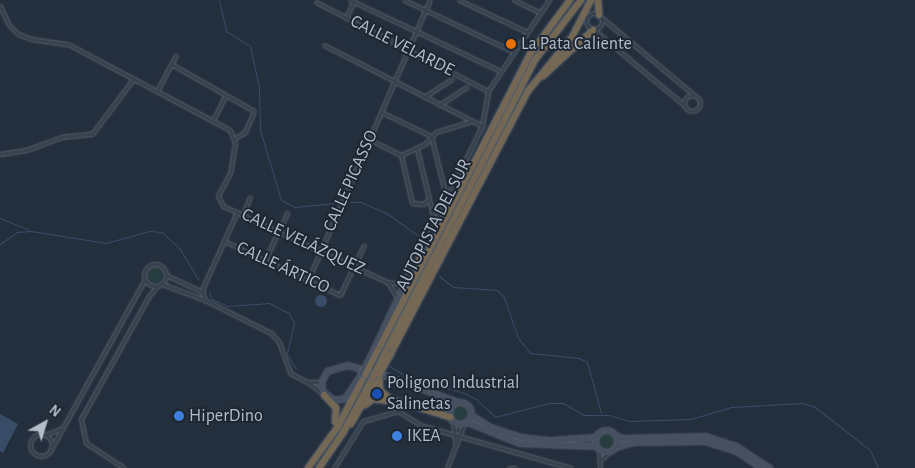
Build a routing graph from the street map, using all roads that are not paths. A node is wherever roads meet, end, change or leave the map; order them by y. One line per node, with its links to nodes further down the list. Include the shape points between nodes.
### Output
1 (404, 0): 13 (street)
2 (430, 0): 13 (street, CALLE PICASSO)
3 (458, 0): 19 (street)
4 (514, 0): 14 (street)
5 (549, 0): 14 (street)
6 (570, 0): 56 (highway, AUTOPISTA DEL SUR, via 530,54)
7 (582, 0): 80 (highway, AUTOPISTA DEL SUR, via 535,60)
8 (591, 0): 32 (highway, via 567,44)
9 (598, 0): 15 (highway)
10 (353, 1): 16 (street); 18 (street)
11 (316, 2): 16 (street, CALLE VELARDE)
12 (0, 6): 26 (street, via 8,25 18,34 68,44)
13 (426, 10): 18 (street, CALLE PICASSO); 22 (street)
14 (539, 12): 19 (street)
15 (601, 16): 17 (street, via 600,27); 17 (street, via 592,13 587,17 587,25); 33 (street)
16 (346, 18): 21 (street, CALLE VELARDE)
17 (593, 30): 32 (highway); 37 (street)
18 (416, 31): 21 (street, CALLE PICASSO); 25 (street)
19 (526, 31): 22 (street)
20 (324, 45): 28 (street)
21 (407, 50): 28 (street, CALLE PICASSO); 31 (street, CALLE VELARDE)
22 (512, 51): 25 (street)
23 (176, 56): 24 (street)
24 (171, 64): 30 (street); 34 (street)
25 (498, 70): 31 (street)
26 (134, 78): 30 (street); 46 (street, via 92,134 61,137 26,150)
27 (452, 79): 35 (street)
28 (394, 82): 35 (street); 38 (street, CALLE PICASSO)
29 (468, 87): 36 (street)
30 (158, 89): 39 (street)
31 (488, 91): 41 (street)
32 (528, 91): 80 (highway)
33 (694, 94): 37 (street, via 686,97); 37 (street, via 700,99 700,107 690,111)
34 (226, 95): 39 (street); 43 (street, via 254,111 245,132)
35 (424, 97): 36 (street)
36 (439, 105): 40 (street)
37 (684, 105)
38 (381, 112): 42 (street); 44 (street, CALLE PICASSO)
39 (213, 120): 43 (street, via 230,130)
40 (471, 121): 41 (street); 42 (street)
41 (482, 126): 48 (street)
42 (431, 136): 45 (street); 48 (street)
43 (235, 138): 53 (street, CALLE VELÁZQUEZ, via 230,173 218,196 219,202)
44 (369, 139): 47 (street); 61 (street, CALLE PICASSO)
45 (417, 149): 47 (street); 50 (street)
46 (0, 154)
47 (401, 154): 51 (street, via 412,203)
48 (446, 196): 57 (street)
49 (250, 197): 55 (street)
50 (428, 200): 51 (street); 52 (street)
51 (423, 204): 52 (street)
52 (431, 209): 57 (street)
53 (237, 212): 55 (street, CALLE VELÁZQUEZ); 59 (street)
54 (287, 213): 58 (street)
55 (243, 214): 58 (street, CALLE VELÁZQUEZ)
56 (444, 219): 62 (highway); 79 (highway, AUTOPISTA DEL SUR)
57 (434, 220): 65 (street)
58 (279, 231): 61 (street, CALLE VELÁZQUEZ); 63 (street)
59 (223, 242): 63 (street, CALLE ÁRTICO); 74 (street)
60 (364, 245): 64 (street)
61 (321, 251): 64 (street, CALLE VELÁZQUEZ); 68 (street, CALLE PICASSO)
62 (422, 255): 65 (highway); 78 (highway)
63 (265, 260): 68 (street, CALLE ÁRTICO)
64 (355, 266): 68 (street, CALLE ÁRTICO, via 342,294); 70 (street, CALLE VELÁZQUEZ)
65 (414, 266): 69 (street)
66 (166, 274): 67 (street, via 160,265 152,264 146,269); 72 (street); 74 (street)
67 (145, 279): 71 (street); 73 (street)
68 (308, 280)
69 (406, 280): 70 (street, via 401,284); 76 (street)
70 (387, 282): 76 (street)
71 (150, 284): 72 (street); 73 (street); 75 (street)
72 (160, 285): 75 (street); 77 (street)
73 (141, 290): 95 (street)
74 (202, 292): 77 (street)
75 (150, 294): 109 (street, via 81,419 86,443)
76 (397, 298): 78 (street)
77 (205, 300): 83 (street, via 271,333 279,342 290,373)
78 (386, 324): 79 (street)
79 (376, 349): 81 (highway, AUTOPISTA DEL SUR, bridge)
80 (388, 354): 82 (highway, AUTOPISTA DEL SUR, bridge)
81 (363, 374): 85 (street); 111 (highway, AUTOPISTA DEL SUR, via 337,428)
82 (377, 376): 88 (highway, via 380,390); 90 (highway); 96 (highway, AUTOPISTA DEL SUR)
83 (307, 382): 84 (street); 86 (street)
84 (321, 382): 86 (street); 87 (street, via 332,368 357,366)
85 (351, 392): 86 (street, via 337,400); 93 (highway)
86 (324, 394): 93 (highway, via 336,408)
87 (443, 395): 89 (street); 91 (street)
88 (396, 402): 90 (highway, via 373,399); 91 (highway)
89 (458, 402): 91 (street); 92 (street, via 468,405)
90 (361, 410): 96 (highway)
91 (451, 414): 94 (street); 99 (street)
92 (471, 415): 94 (street); 100 (street, via 490,427 520,437 550,440)
93 (335, 422): 110 (highway)
94 (465, 423): 99 (street); 104 (street, via 519,442)
95 (64, 428): 97 (street); 105 (street)
96 (343, 433): 112 (highway, AUTOPISTA DEL SUR)
97 (44, 435): 105 (street, via 51,442); 105 (street, via 33,438 30,449 40,456)
98 (615, 435): 100 (street, via 603,430); 103 (street); 119 (street, via 623,438 688,435 713,438 736,446)
99 (458, 436): 101 (street); 102 (street); 113 (street, via 420,425 398,411 363,421)
100 (595, 437): 104 (street)
101 (469, 439): 102 (street); 117 (street)
102 (457, 445): 114 (street)
103 (615, 447): 106 (street); 118 (street, via 634,442 705,441 736,451)
104 (597, 448): 106 (street); 107 (street)
105 (50, 451)
106 (610, 451): 107 (street)
107 (601, 460): 108 (street)
108 (601, 467)
109 (124, 468)
110 (304, 468)
111 (308, 468)
112 (319, 468)
113 (334, 468)
114 (447, 468)
115 (509, 468): 116 (street)
116 (515, 468)
117 (571, 468)
118 (761, 468)
119 (770, 468)

